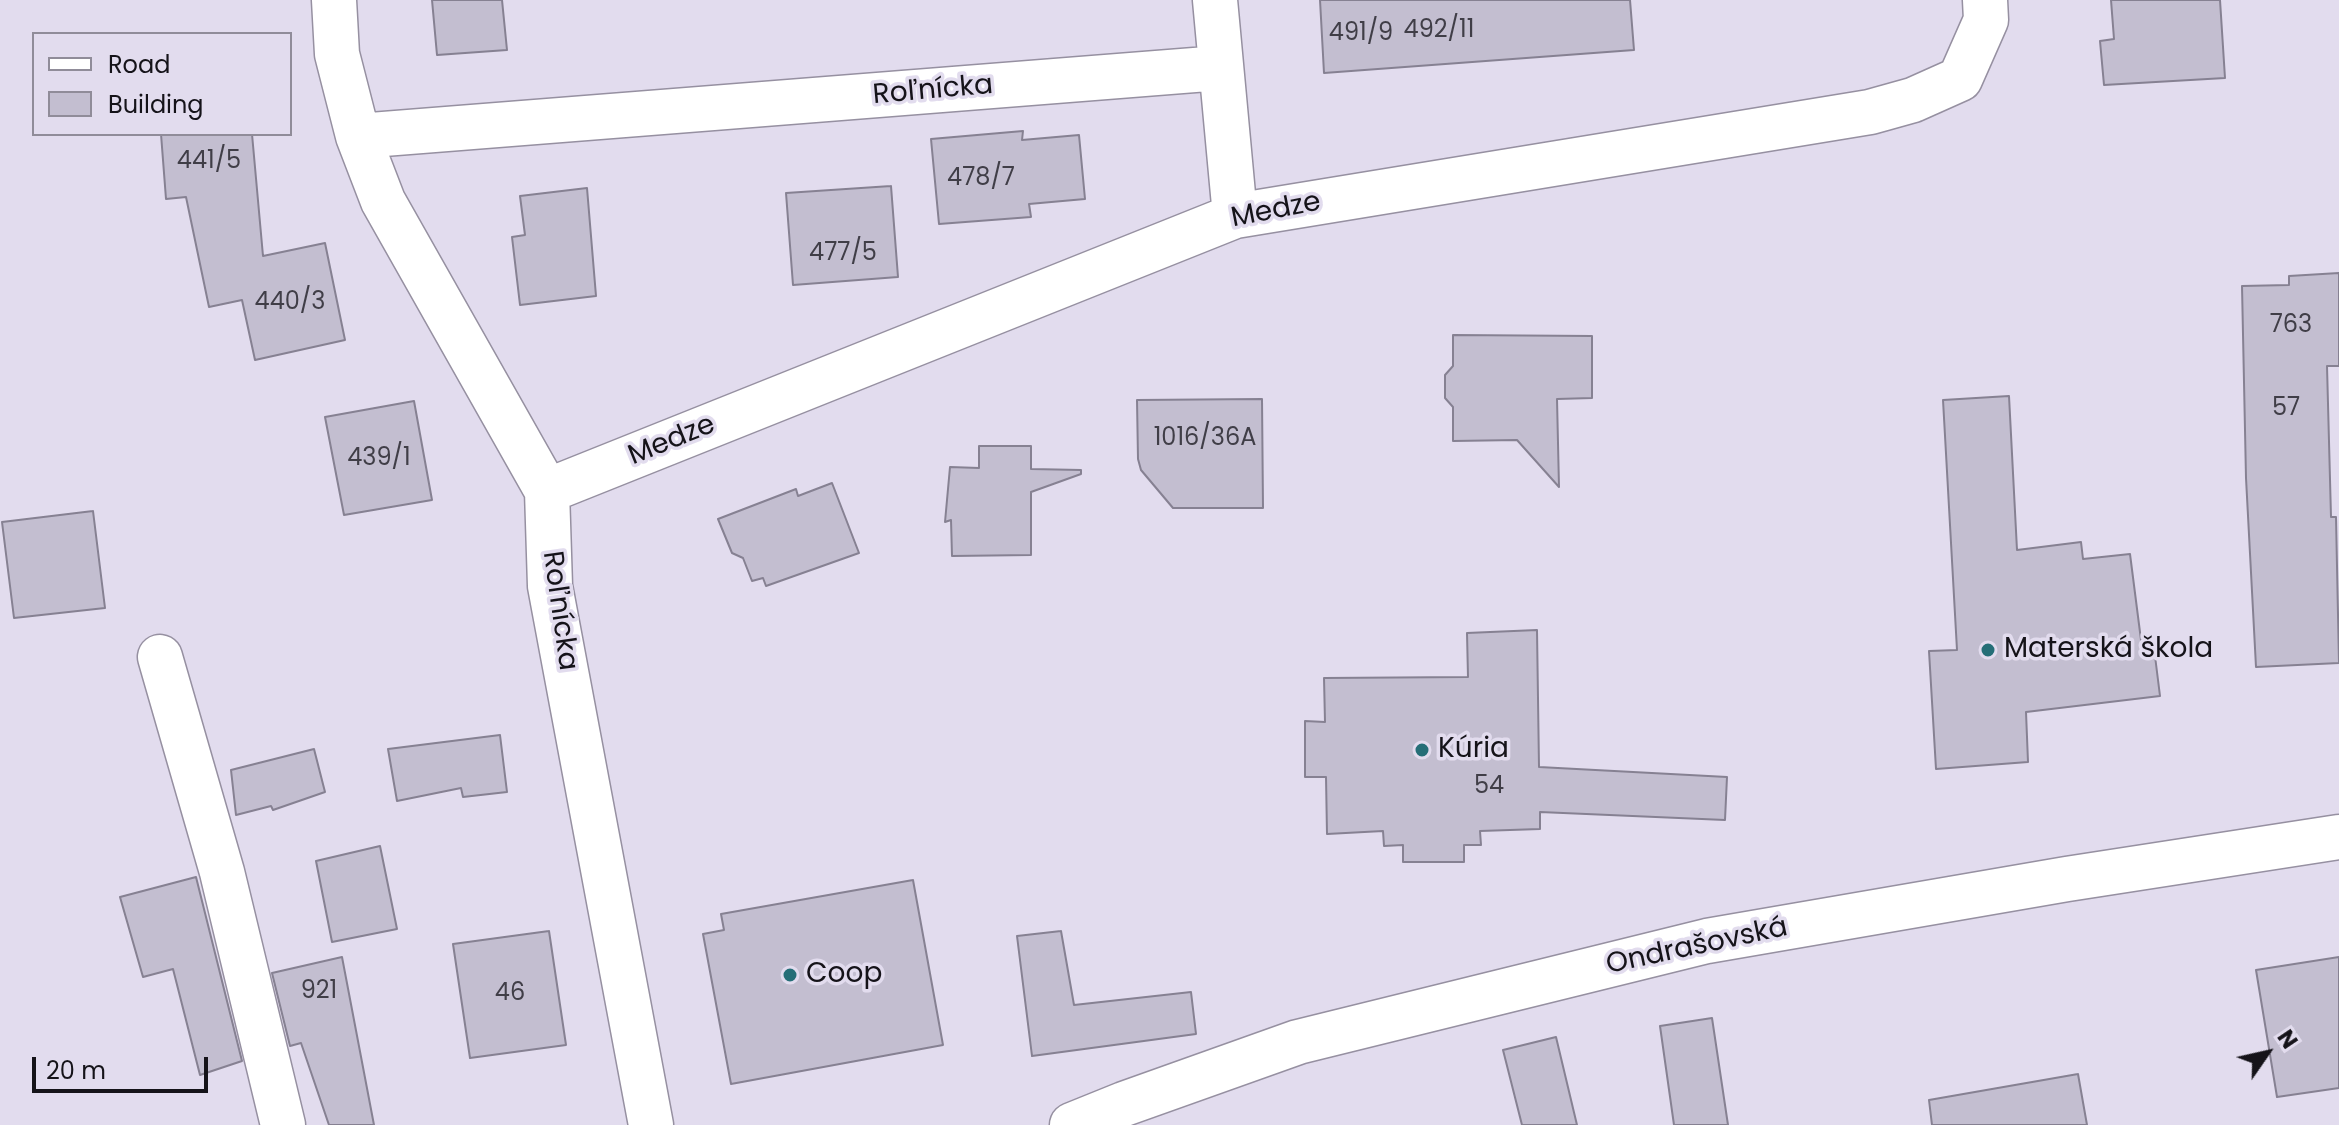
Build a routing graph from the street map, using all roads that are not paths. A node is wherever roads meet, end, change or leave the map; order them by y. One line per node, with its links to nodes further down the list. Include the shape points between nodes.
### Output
1 (334, 0): 5 (street, Roľnícka, via 337,54)
2 (1215, 0): 4 (street)
3 (1985, 0): 6 (street, Medze, via 1986,20 1960,79 1913,100 1870,112)
4 (1220, 68): 5 (street, Roľnícka); 6 (street)
5 (358, 136): 7 (street, Roľnícka, via 383,201)
6 (1235, 216): 7 (street, Medze)
7 (547, 491): 11 (street, Roľnícka, via 550,586)
8 (160, 657): 10 (street, via 222,872)
9 (2339, 837): 12 (street, Ondrašovská, via 1707,941 1298,1042)
10 (283, 1125)
11 (651, 1125)
12 (1072, 1125)

